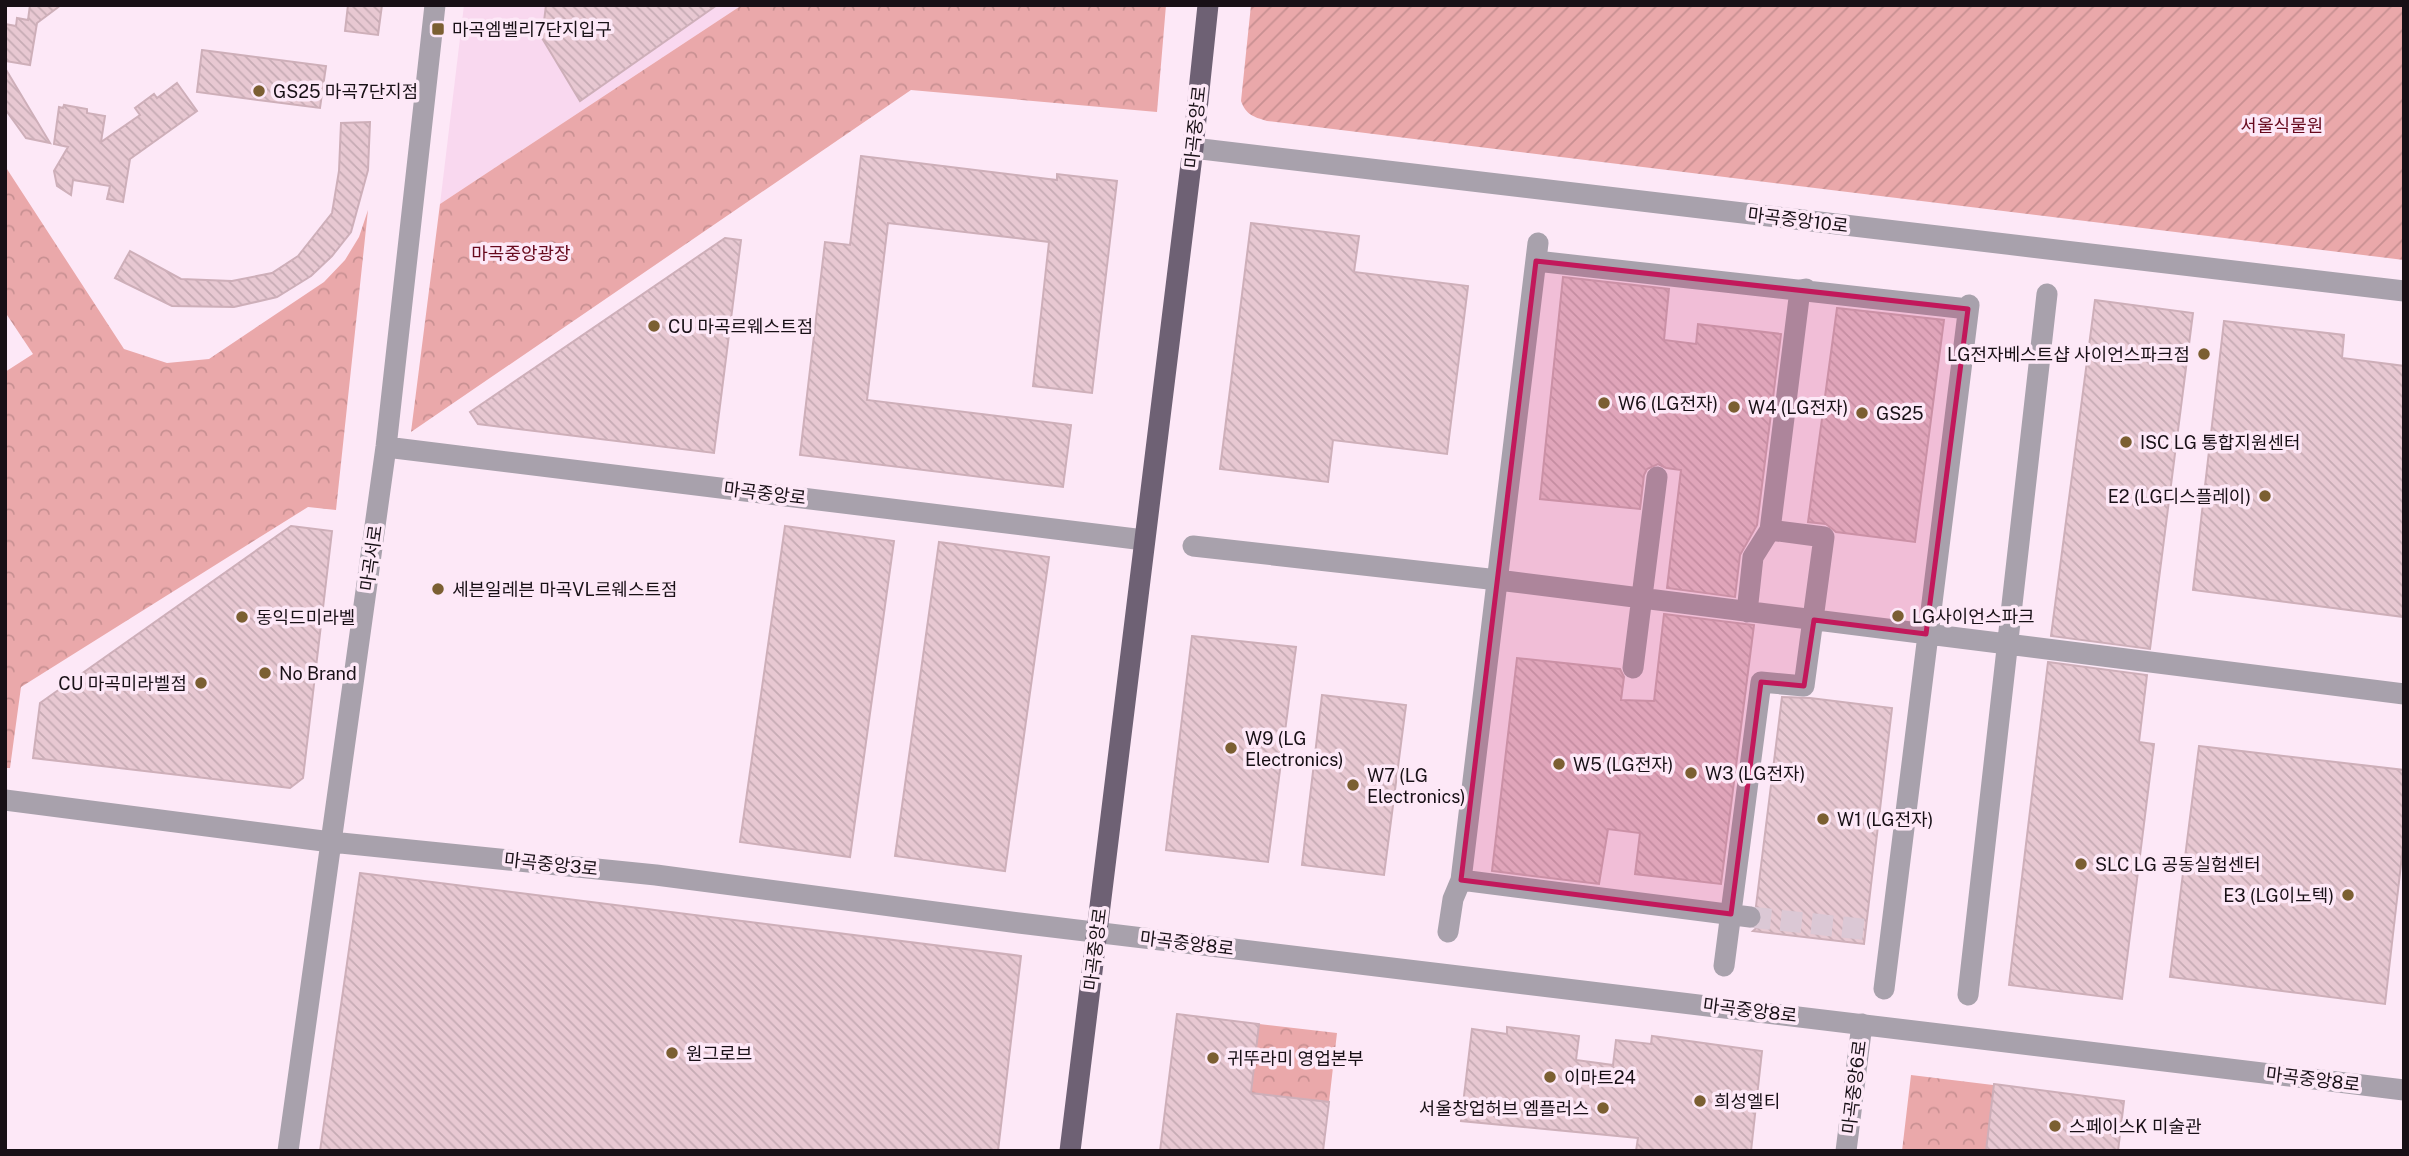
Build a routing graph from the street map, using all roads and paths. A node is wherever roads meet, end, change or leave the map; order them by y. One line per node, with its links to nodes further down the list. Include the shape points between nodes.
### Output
1 (435, 5): 7 (street, 마곡서로)
2 (1208, 5): 3 (main road, 마곡중앙로)
3 (1193, 148): 5 (street, 마곡중앙10로); 10 (main road, 마곡중앙로)
4 (1803, 290): 9 (street); 12 (street, via 1537,252); 16 (street, via 1969,307)
5 (2404, 291)
6 (2048, 294): 17 (street)
7 (386, 447): 10 (street, 마곡중앙로); 21 (street, 마곡서로)
8 (1657, 477): 13 (street)
9 (1770, 530): 14 (street, via 1754,557); 15 (street, via 1824,537)
10 (1144, 540): 24 (main road, 마곡중앙로)
11 (1193, 546): 12 (street)
12 (1497, 580): 13 (street); 22 (street)
13 (1641, 598): 14 (street); 18 (street)
14 (1747, 612): 15 (street)
15 (1814, 620): 16 (street); 23 (street, via 1804,686 1761,682)
16 (1926, 634): 17 (street); 27 (street, via 1880,932)
17 (2008, 645): 19 (street); 28 (street)
18 (1633, 668)
19 (2404, 694)
20 (5, 800): 21 (street, 마곡중앙3로)
21 (331, 842): 24 (street, 마곡중앙3로, via 656,875); 31 (street, 마곡서로)
22 (1461, 880): 23 (street); 25 (street)
23 (1741, 915): 26 (street)
24 (1097, 932): 29 (street, 마곡중앙8로); 32 (main road, 마곡중앙로)
25 (1448, 932)
26 (1724, 966)
27 (1884, 989)
28 (1968, 995)
29 (1862, 1024): 30 (street, 마곡중앙8로); 33 (street, 마곡중앙6로)
30 (2404, 1090)
31 (288, 1151)
32 (1070, 1151)
33 (1846, 1151)

